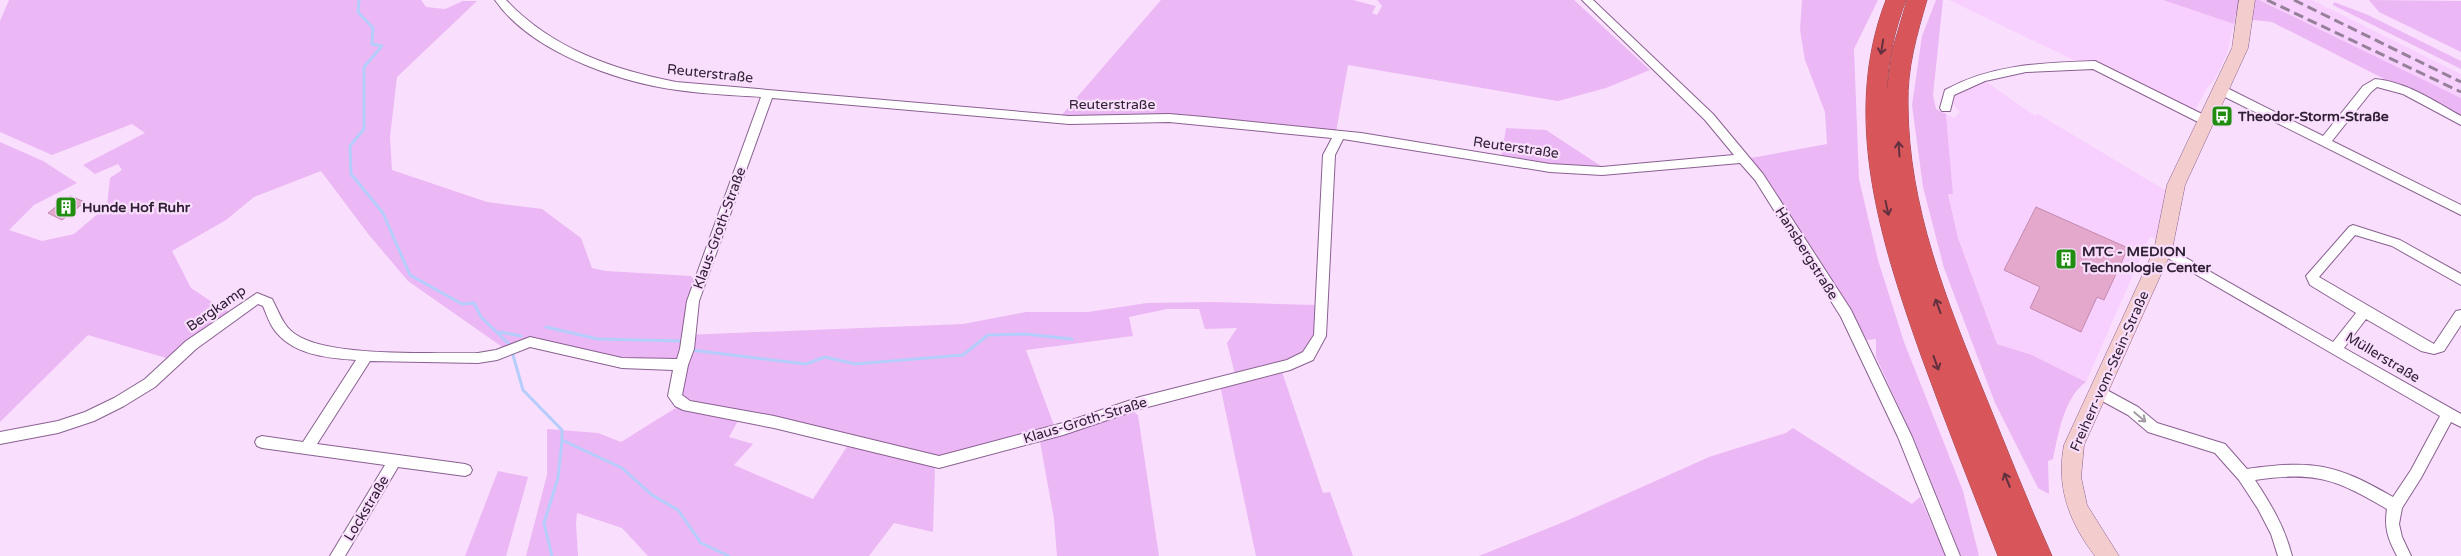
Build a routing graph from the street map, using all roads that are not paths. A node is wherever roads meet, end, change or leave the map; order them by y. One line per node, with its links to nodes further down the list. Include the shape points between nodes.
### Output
1 (500, 0): 7 (street, Reuterstraße, via 518,20 538,35 590,61 623,73 676,86)
2 (1587, 0): 13 (street, Hansbergstraße, via 1709,117)
3 (1896, 0): 34 (highway, one-way to 34, via 1883,40 1877,102 1878,151 1886,207 1902,265 1938,368)
4 (1917, 0): 35 (highway, one-way to 4, via 1961,368 1924,265 1908,209 1899,154 1897,103 1902,46)
5 (2246, 8): 6 (street, Freiherr-vom-Stein-Straße, via 2240,48)
6 (2221, 90): 9 (street, Freiherr-vom-Stein-Straße); 12 (street)
7 (768, 93): 11 (street, Reuterstraße, via 1059,119 1204,121); 21 (street, Klaus-Groth-Straße, via 693,301 687,349)
8 (1946, 108): 9 (street, via 1949,93 1982,78 2026,68 2095,65)
9 (2206, 121): 15 (street, Freiherr-vom-Stein-Straße, via 2173,194)
10 (2461, 121): 12 (street, via 2403,91 2375,83)
11 (1338, 136): 13 (street, Reuterstraße, via 1422,146 1526,165 1602,171); 21 (street, Klaus-Groth-Straße, via 1329,156 1320,336 1308,356 1290,365 1140,403 1063,429 939,462 774,422 688,406 677,399 674,392)
12 (2325, 142): 14 (street)
13 (1745, 158): 33 (street, Hansbergstraße, via 1846,314 1905,438)
14 (2461, 210)
15 (2163, 250): 19 (street, Müllerstraße); 22 (street, Freiherr-vom-Stein-Straße)
16 (2461, 280): 17 (street, via 2396,244 2353,230 2312,276 2314,282)
17 (2364, 312): 18 (street, via 2434,349 2439,347); 19 (street)
18 (2461, 315)
19 (2336, 348): 23 (street, Müllerstraße)
20 (366, 356): 21 (street, Bergkamp, via 478,358 530,342 622,363); 25 (street, Bergkamp, via 325,352 302,345 282,330 268,303 257,298 191,345 150,383 119,402 73,422); 27 (street)
21 (681, 365)
22 (2098, 392): 30 (street, one-way to 30, via 2133,411 2153,428 2220,448); 36 (street, Freiherr-vom-Stein-Straße, via 2074,445 2070,474 2085,524)
23 (2448, 414): 24 (street, Müllerstraße); 31 (street)
24 (2461, 421)
25 (0, 438)
26 (262, 442): 27 (street, Lockstraße)
27 (307, 448): 28 (street, Lockstraße)
28 (394, 460): 29 (street, Lockstraße); 32 (street, Lockstraße)
29 (465, 470)
30 (2244, 476): 31 (street, via 2311,470 2334,475); 37 (street, via 2274,521)
31 (2396, 506): 38 (street, via 2392,524)
32 (338, 556)
33 (1953, 556)
34 (2012, 556)
35 (2038, 556)
36 (2108, 556)
37 (2285, 556)
38 (2404, 556)

